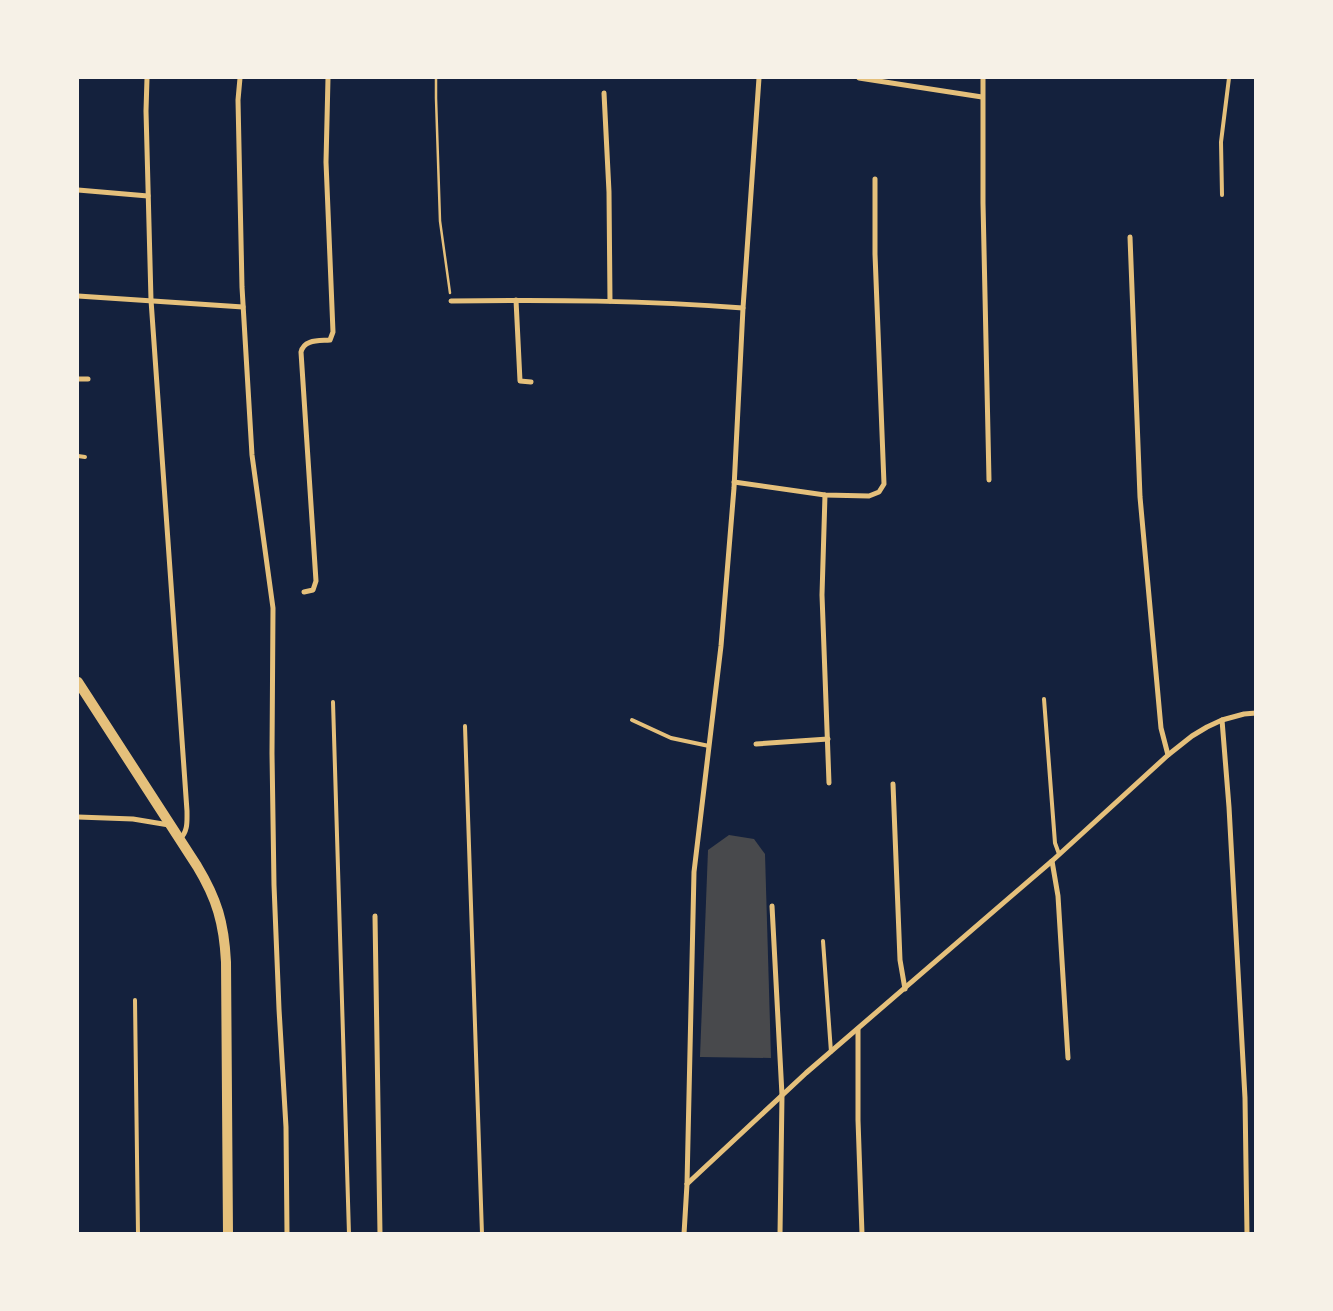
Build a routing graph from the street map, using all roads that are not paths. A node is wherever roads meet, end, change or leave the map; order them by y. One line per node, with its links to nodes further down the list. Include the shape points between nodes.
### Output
1 (147, 78): 13 (street)
2 (240, 78): 20 (street)
3 (328, 78): 30 (street, via 326,162 334,332 330,340 308,342 301,352 316,581 313,590)
4 (759, 78): 21 (street)
5 (859, 78): 9 (street)
6 (983, 78): 9 (street)
7 (1229, 78): 12 (lane, via 1221,142)
8 (604, 93): 18 (street)
9 (982, 97): 27 (street)
10 (875, 179): 29 (street, via 884,484 879,492 869,496)
11 (78, 190): 13 (street)
12 (1222, 195)
13 (148, 196): 16 (street)
14 (1130, 238): 41 (street, via 1140,497 1161,728)
15 (78, 296): 16 (street)
16 (151, 300): 20 (street); 46 (street, via 187,811 187,827)
17 (516, 300): 18 (street); 19 (street); 24 (street, via 520,381)
18 (610, 300): 21 (street)
19 (451, 301)
20 (243, 307): 61 (street, via 252,455 273,608 274,885 286,1127)
21 (743, 308): 28 (street)
22 (78, 379): 23 (street)
23 (88, 380)
24 (531, 382)
25 (78, 456): 26 (lane)
26 (85, 457)
27 (989, 480)
28 (734, 482): 29 (street); 40 (street, via 721,646)
29 (825, 495): 38 (street, via 822,595)
30 (304, 592)
31 (78, 682): 45 (main road)
32 (1044, 699): 47 (lane, via 1054,844)
33 (334, 702): 62 (lane)
34 (1256, 713): 36 (street)
35 (632, 720): 40 (lane, via 671,738)
36 (1222, 720): 41 (street, via 1192,736); 68 (street, via 1245,1098)
37 (465, 726): 64 (lane)
38 (828, 739): 39 (street); 42 (street)
39 (756, 744)
40 (708, 746): 58 (street, via 694,872)
41 (1168, 755): 47 (street)
42 (829, 783)
43 (893, 784): 52 (street, via 900,960)
44 (78, 817): 45 (street, via 133,819)
45 (171, 825): 46 (main road)
46 (180, 839): 60 (main road, via 210,888 223,929)
47 (1059, 854): 48 (street)
48 (1052, 861): 52 (street); 56 (street, via 1058,896)
49 (772, 906): 57 (street)
50 (375, 916): 63 (street)
51 (823, 941): 55 (lane)
52 (905, 989): 54 (street)
53 (135, 1000): 59 (lane)
54 (858, 1029): 55 (street); 67 (street)
55 (831, 1052): 57 (street)
56 (1068, 1058)
57 (782, 1096): 58 (street); 66 (street)
58 (687, 1184): 65 (street)
59 (138, 1234)
60 (228, 1234)
61 (287, 1234)
62 (349, 1234)
63 (380, 1234)
64 (482, 1234)
65 (684, 1234)
66 (780, 1234)
67 (862, 1234)
68 (1247, 1234)

